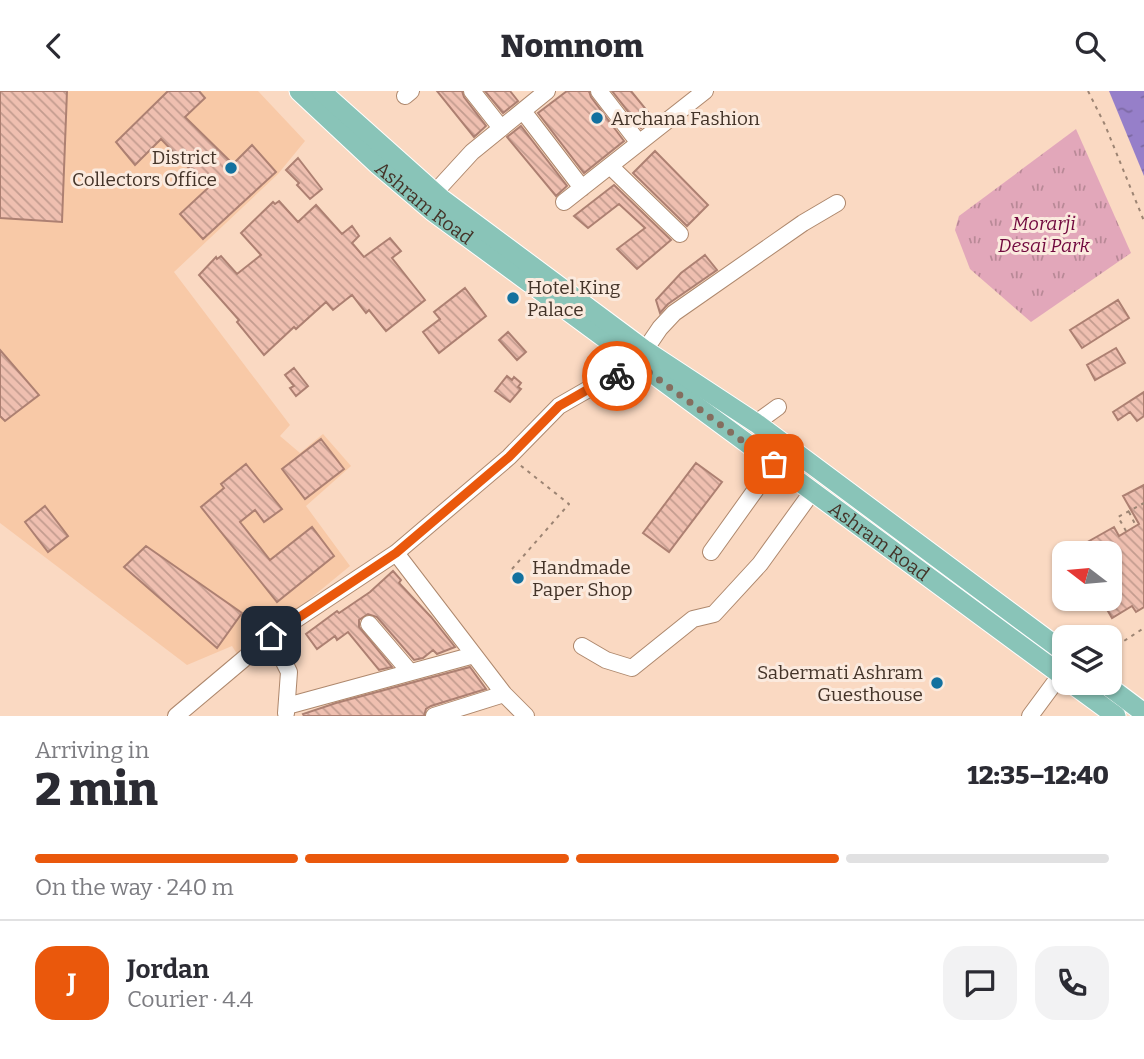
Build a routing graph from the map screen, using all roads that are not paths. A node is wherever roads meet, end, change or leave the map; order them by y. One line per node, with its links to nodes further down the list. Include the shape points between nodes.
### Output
1 (299, 91): 12 (main road, Ashram Road, via 378,165)
2 (321, 91): 12 (main road, Ashram Road)
3 (472, 91): 8 (street)
4 (547, 91): 7 (street)
5 (599, 91): 9 (street)
6 (698, 93): 9 (street)
7 (523, 111): 8 (street); 11 (street)
8 (502, 128): 12 (street, via 472,152)
9 (639, 143): 10 (street)
10 (610, 166): 11 (street); 15 (street)
11 (582, 188): 13 (street)
12 (429, 199): 16 (main road, Ashram Road)
13 (564, 202)
14 (837, 203): 16 (street, via 674,313)
15 (680, 234)
16 (642, 358): 18 (main road, Ashram Road); 19 (main road, Ashram Road); 22 (street, via 628,373 606,379 559,406 509,457)
17 (778, 407): 18 (street)
18 (756, 423): 25 (main road, Ashram Road)
19 (774, 464): 20 (main road, Ashram Road); 21 (street)
20 (812, 492): 26 (street, via 760,564 714,614 693,619 632,668); 28 (main road, Ashram Road)
21 (711, 552)
22 (396, 553): 24 (street); 27 (street)
23 (369, 624): 29 (street)
24 (271, 636): 34 (street, via 289,672); 36 (street)
25 (1052, 643)
26 (582, 646)
27 (474, 655): 29 (street); 31 (street)
28 (1052, 667)
29 (410, 673): 34 (street)
30 (1052, 691): 39 (street)
31 (504, 694): 37 (street); 38 (street)
32 (1089, 695): 40 (main road, Ashram Road)
33 (1120, 695): 35 (main road)
34 (286, 711)
35 (1144, 713)
36 (176, 716)
37 (434, 716)
38 (526, 716)
39 (1030, 716)
40 (1116, 716)

